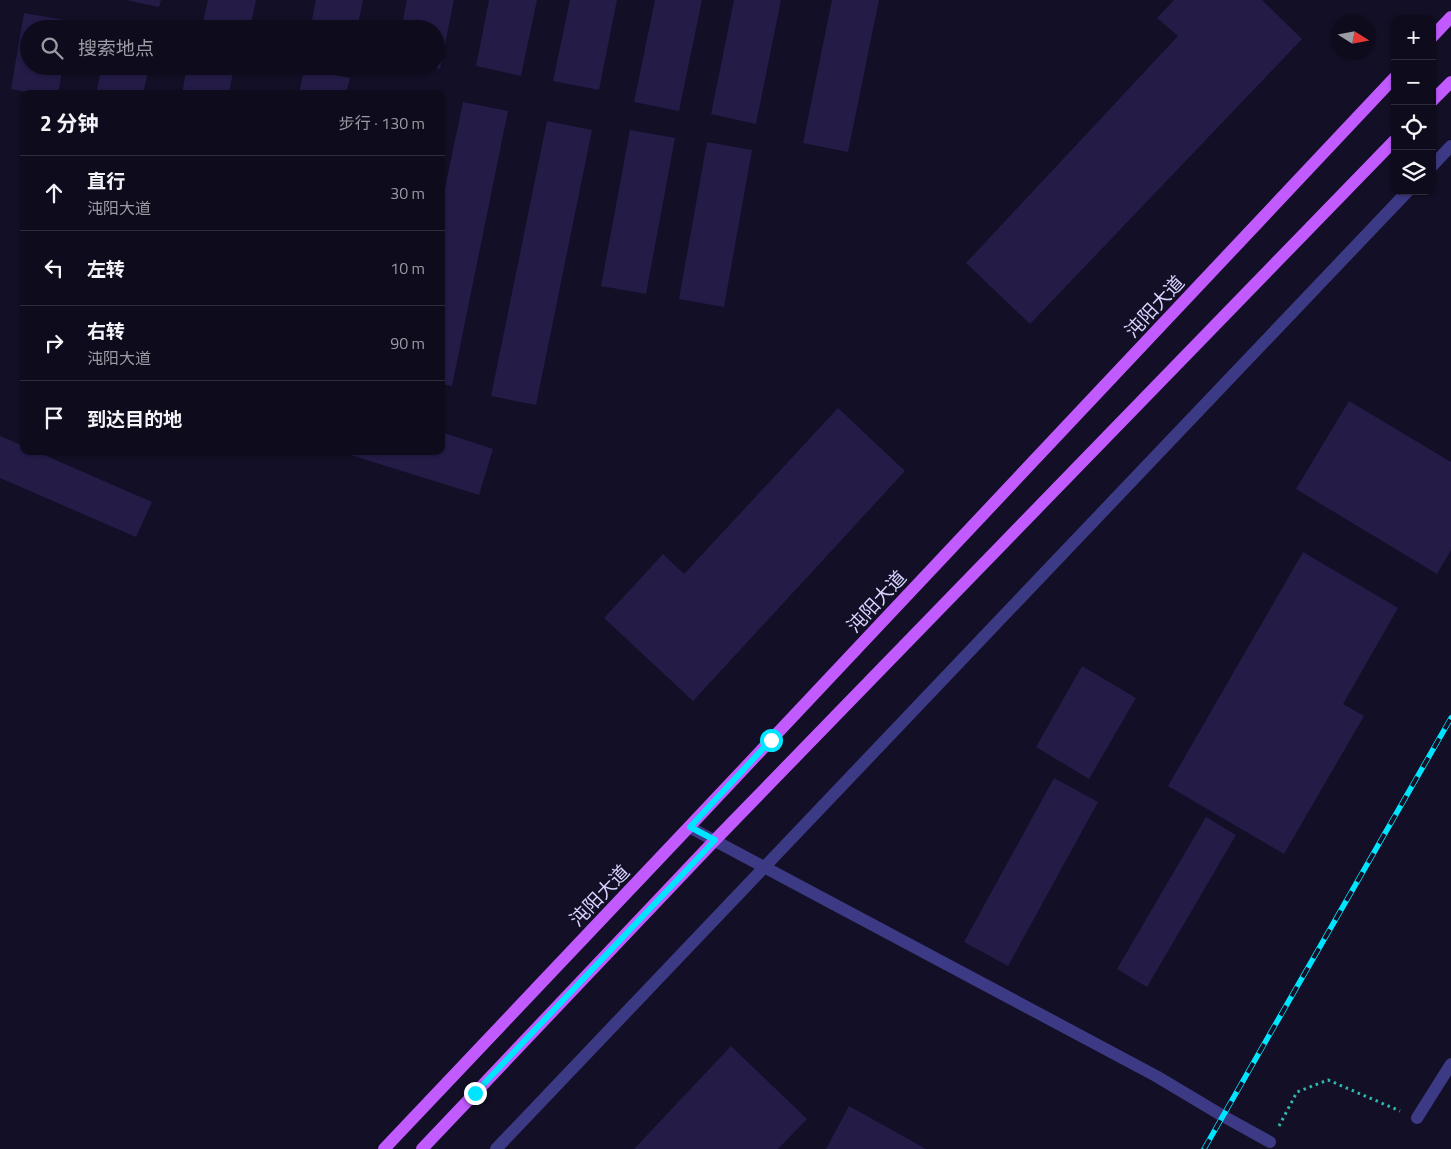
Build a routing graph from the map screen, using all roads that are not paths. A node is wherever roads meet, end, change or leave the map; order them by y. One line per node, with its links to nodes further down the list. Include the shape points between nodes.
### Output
1 (1451, 17): 2 (main road)
2 (1436, 33)
3 (1391, 81): 10 (main road, 沌阳大道)
4 (1451, 82): 5 (main road)
5 (1436, 97)
6 (1391, 144): 11 (main road)
7 (1451, 146): 8 (street)
8 (1436, 162)
9 (1404, 195): 12 (street)
10 (690, 827): 11 (street); 16 (main road, 沌阳大道)
11 (715, 840): 12 (street); 17 (main road)
12 (765, 867): 15 (street, via 1156,1076); 18 (street)
13 (1451, 1064): 14 (street)
14 (1417, 1118)
15 (1270, 1142)
16 (384, 1149)
17 (422, 1149)
18 (496, 1149)

